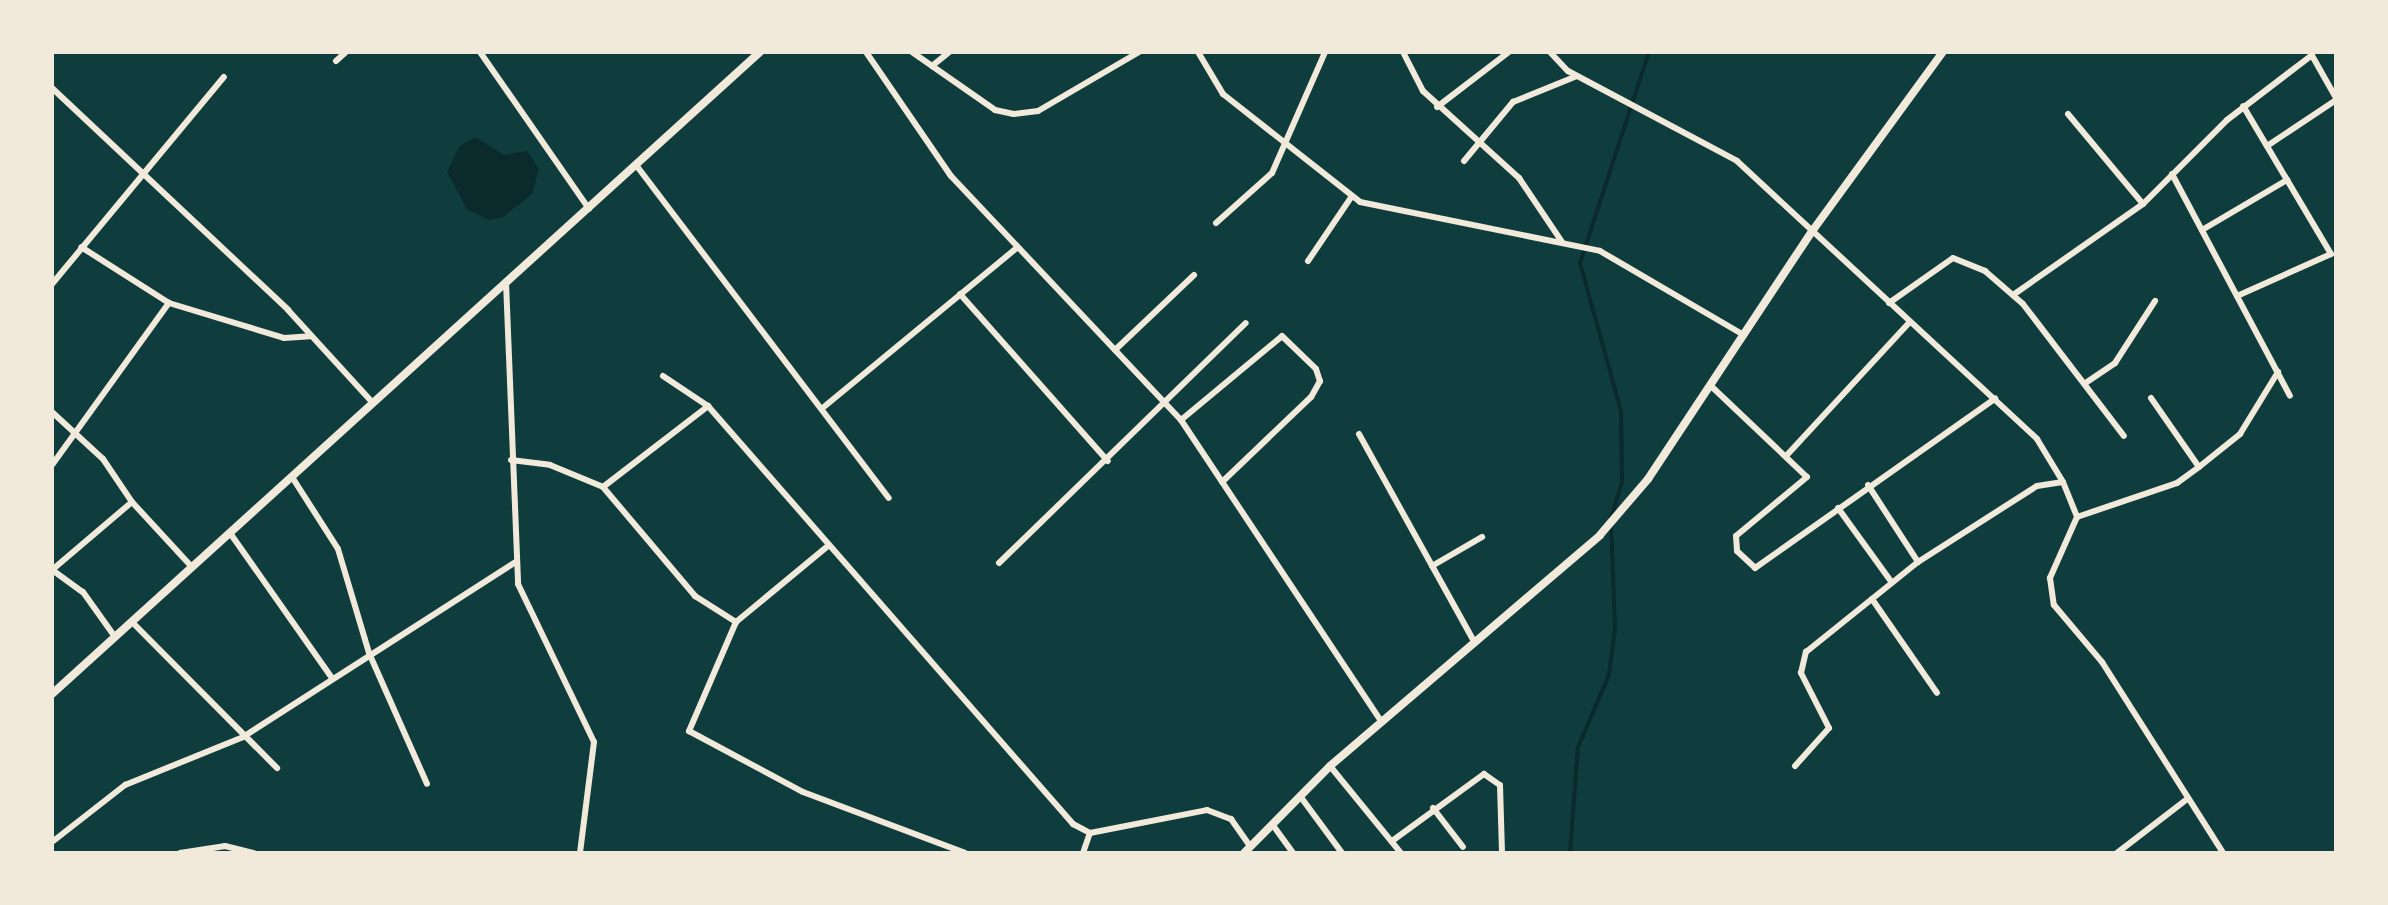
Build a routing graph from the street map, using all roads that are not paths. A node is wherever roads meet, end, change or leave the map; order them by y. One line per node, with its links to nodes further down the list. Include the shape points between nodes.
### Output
1 (346, 52): 15 (street)
2 (480, 52): 36 (street)
3 (760, 52): 30 (main road)
4 (866, 52): 42 (street, via 951,176)
5 (912, 52): 16 (street)
6 (949, 52): 16 (street)
7 (1139, 52): 16 (street, via 1038,111 1014,114 995,110)
8 (1198, 52): 27 (street, via 1223,94)
9 (1325, 52): 27 (street)
10 (1403, 52): 24 (street)
11 (1509, 52): 24 (street)
12 (1550, 52): 17 (street)
13 (1943, 52): 38 (main road)
14 (2311, 54): 21 (street); 23 (street)
15 (336, 61)
16 (932, 66)
17 (1577, 76): 26 (street, via 1513,102); 38 (street, via 1737,161)
18 (224, 77): 32 (street)
19 (52, 88): 20 (street)
20 (60, 94): 22 (street); 32 (street)
21 (2336, 99): 28 (street)
22 (52, 103)
23 (2243, 106): 28 (street); 31 (street)
24 (1437, 107): 26 (street)
25 (2068, 114): 35 (street)
26 (1476, 141): 29 (street); 40 (street, via 1519,178)
27 (1289, 145): 34 (street); 37 (street, via 1248,200)
28 (2267, 146): 33 (street)
29 (1464, 161)
30 (636, 165): 36 (main road); 69 (street)
31 (2172, 174): 35 (street); 39 (street)
32 (138, 176): 41 (street); 57 (street)
33 (2287, 180): 39 (street); 43 (street)
34 (1352, 196): 40 (street); 44 (street)
35 (2143, 204): 49 (street)
36 (589, 209): 46 (main road)
37 (1216, 223)
38 (1813, 230): 53 (street); 56 (main road)
39 (2202, 230): 50 (street)
40 (1562, 242): 56 (street, via 1600,251)
41 (81, 247): 47 (street); 52 (street)
42 (1017, 248): 48 (street); 58 (street)
43 (2333, 252): 50 (street)
44 (1308, 261)
45 (1194, 275): 58 (street)
46 (506, 282): 67 (main road); 76 (street)
47 (52, 284)
48 (960, 294): 69 (street); 77 (street)
49 (2013, 295): 53 (street, via 1985,271 1953,258); 61 (street)
50 (2237, 296): 59 (street)
51 (2155, 301): 61 (street, via 2115,363)
52 (169, 303): 57 (street, via 284,338); 72 (street)
53 (1889, 303): 55 (street)
54 (1246, 323): 66 (street)
55 (1909, 323): 65 (street); 75 (street)
56 (1744, 335): 62 (main road)
57 (310, 336): 67 (street)
58 (1115, 350): 66 (street)
59 (2278, 372): 63 (street); 79 (street, via 2240,434)
60 (663, 376): 68 (street)
61 (2087, 382): 74 (street)
62 (1711, 386): 75 (street); 103 (main road, via 1648,479 1600,535)
63 (2290, 396)
64 (2151, 398): 79 (street)
65 (1995, 399): 82 (street, via 2037,439); 83 (street)
66 (1163, 401): 71 (street); 77 (street)
67 (373, 403): 80 (main road)
68 (708, 406): 84 (street); 91 (street)
69 (825, 406): 85 (street)
70 (52, 412): 72 (street)
71 (1181, 420): 81 (street); 81 (street, via 1282,336 1316,369 1320,381 1311,397)
72 (73, 430): 78 (street); 86 (street)
73 (1359, 434): 95 (street)
74 (2124, 436)
75 (1787, 455): 87 (street, via 1808,479 1739,531 1737,551 1749,565 1764,564)
76 (511, 460): 84 (street, via 550,465); 92 (street)
77 (1108, 461): 94 (street)
78 (52, 465)
79 (2199, 467): 88 (street, via 2177,483)
80 (292, 477): 89 (main road); 104 (street, via 338,549)
81 (1222, 482): 108 (street)
82 (2063, 482): 88 (street); 93 (street, via 2037,486)
83 (1868, 485): 87 (street); 93 (street)
84 (603, 487): 101 (street, via 695,596)
85 (889, 498)
86 (132, 502): 96 (street); 97 (street)
87 (1838, 508): 98 (street)
88 (2077, 517): 115 (street, via 2050,578 2054,605 2102,662)
89 (230, 533): 96 (main road); 105 (street)
90 (1482, 537): 95 (street)
91 (828, 546): 101 (street); 118 (street, via 1073,824)
92 (516, 562): 104 (street); 125 (street, via 518,584 594,742)
93 (1918, 562): 98 (street)
94 (999, 563)
95 (1432, 566): 103 (street)
96 (192, 567): 100 (main road)
97 (54, 571): 102 (street, via 83,592)
98 (1892, 583): 99 (street)
99 (1872, 599): 106 (street); 111 (street, via 1802,659 1801,673 1829,728)
100 (132, 622): 102 (main road); 109 (street)
101 (736, 622): 126 (street, via 689,731 737,762 818,799)
102 (115, 637): 107 (main road)
103 (1475, 643): 108 (main road)
104 (369, 653): 105 (street); 113 (street)
105 (332, 678): 109 (street)
106 (1937, 693)
107 (52, 694)
108 (1382, 722): 110 (main road)
109 (243, 737): 112 (street); 120 (street, via 161,765)
110 (1330, 766): 114 (main road); 119 (street)
111 (1795, 766)
112 (277, 768)
113 (427, 784)
114 (1300, 796): 117 (main road); 129 (street)
115 (2187, 799): 132 (street); 133 (street)
116 (1433, 808): 119 (street); 121 (street); 131 (street, via 1473,776 1491,775 1500,785)
117 (1272, 824): 122 (main road); 128 (street)
118 (1090, 833): 122 (street, via 1207,810 1231,819); 127 (street)
119 (1392, 841): 130 (street)
120 (52, 842)
121 (1463, 847)
122 (1247, 850)
123 (178, 853): 124 (street, via 225,846)
124 (254, 853)
125 (580, 853)
126 (965, 853)
127 (1083, 853)
128 (1293, 853)
129 (1342, 853)
130 (1401, 853)
131 (1502, 853)
132 (2117, 853)
133 (2223, 853)

